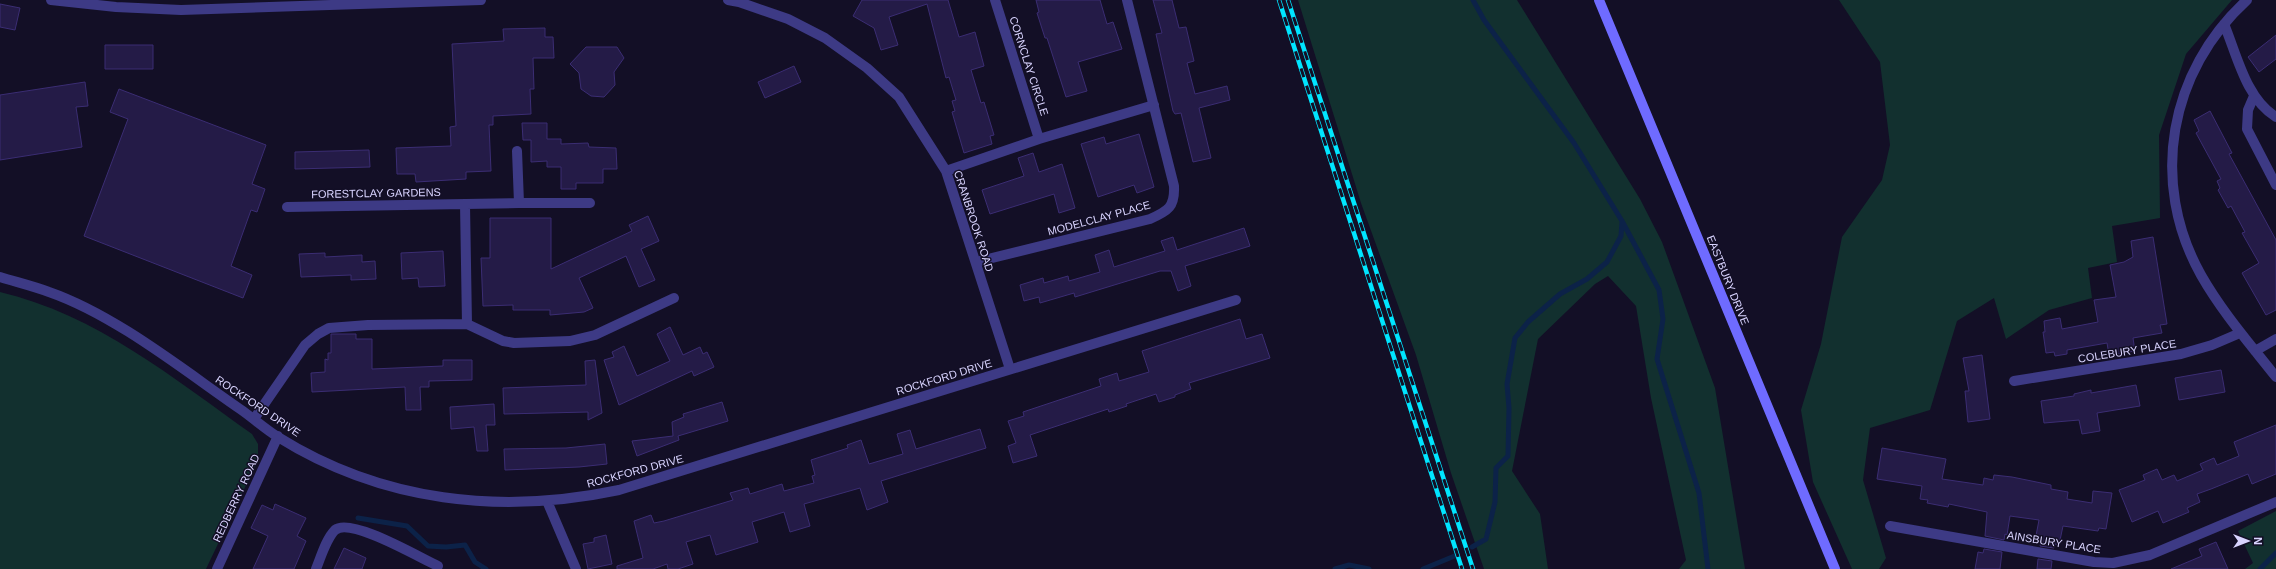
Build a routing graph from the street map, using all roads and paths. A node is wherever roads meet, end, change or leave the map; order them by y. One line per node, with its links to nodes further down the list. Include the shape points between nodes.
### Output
1 (51, 0): 8 (street, via 116,8 181,10)
2 (481, 0): 8 (street)
3 (728, 0): 15 (street, CRANBROOK ROAD, via 788,19 825,38 867,68 899,97)
4 (995, 0): 13 (street, CORNCLAY CIRCLE)
5 (1127, 0): 11 (street, MODELCLAY PLACE)
6 (1598, 0): 41 (street, EASTBURY DRIVE)
7 (2247, 0): 9 (street)
8 (302, 3)
9 (2224, 24): 10 (street); 26 (street, via 2198,60 2182,99 2173,142 2172,179 2176,211 2186,242 2201,274)
10 (2254, 96): 12 (street, via 2263,108); 16 (street, via 2248,110 2247,129)
11 (1154, 105): 13 (street); 21 (street, MODELCLAY PLACE, via 1174,186 1175,199 1167,211 1150,219)
12 (2276, 117)
13 (1039, 139): 15 (street)
14 (517, 151): 17 (street)
15 (946, 171): 21 (street, CRANBROOK ROAD)
16 (2276, 185)
17 (519, 203): 18 (street, FORESTCLAY GARDENS); 19 (street, FORESTCLAY GARDENS)
18 (590, 203)
19 (465, 204): 20 (street, FORESTCLAY GARDENS); 25 (street)
20 (287, 207)
21 (976, 262): 29 (street, CRANBROOK ROAD)
22 (0, 277): 32 (street, ROCKFORD DRIVE, via 50,292 104,318)
23 (674, 298): 25 (street, via 595,335 570,341 508,342)
24 (1236, 300): 29 (street, ROCKFORD DRIVE)
25 (467, 324): 32 (street, via 329,328 306,345)
26 (2240, 333): 28 (street); 31 (street, COLEBURY PLACE, via 2181,354)
27 (2276, 339): 28 (street)
28 (2255, 350): 30 (street)
29 (1010, 369): 34 (street, ROCKFORD DRIVE, via 619,490)
30 (2276, 377)
31 (2014, 381)
32 (254, 418): 33 (street, ROCKFORD DRIVE)
33 (278, 436): 34 (street, ROCKFORD DRIVE, via 332,465 379,482 430,495 475,502); 38 (street, REDBERRY ROAD)
34 (547, 501): 40 (street)
35 (2276, 502): 36 (street, AINSBURY PLACE, via 2150,555 2113,563 2094,562)
36 (1890, 526)
37 (438, 566): 39 (street, via 363,531 344,527 336,530 330,537)
38 (217, 569)
39 (316, 569)
40 (576, 569)
41 (1835, 569)

